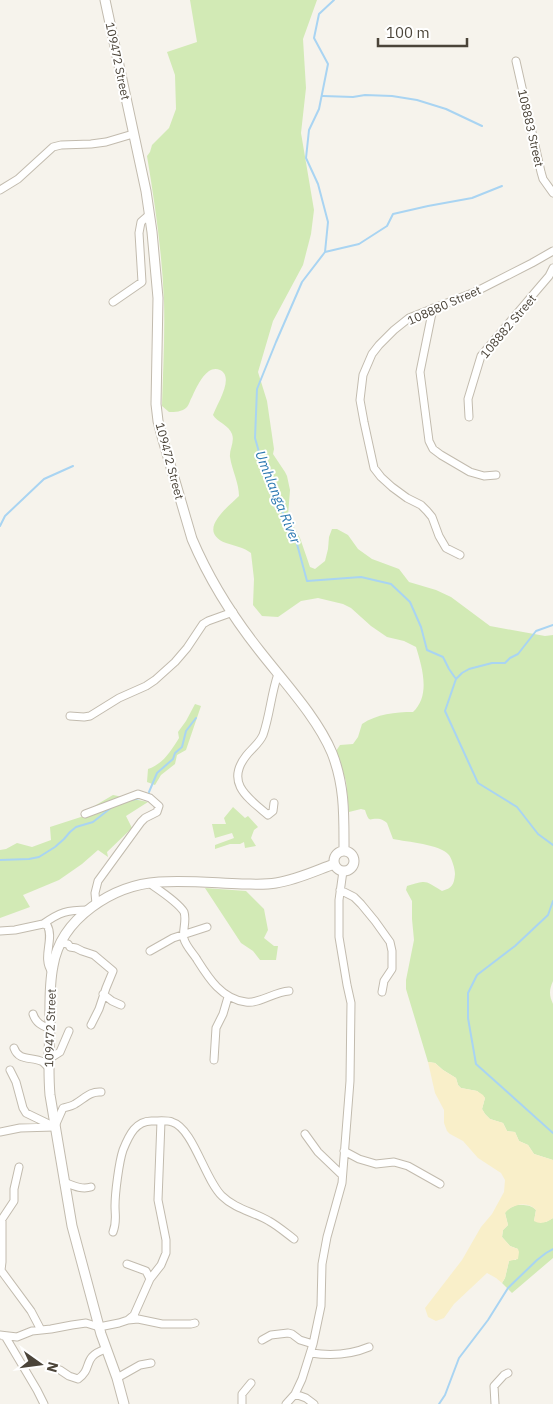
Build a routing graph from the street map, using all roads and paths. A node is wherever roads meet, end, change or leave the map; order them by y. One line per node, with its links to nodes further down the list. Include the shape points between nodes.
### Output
1 (105, 0): 3 (street, 109472 Street)
2 (516, 61): 5 (street, 108883 Street, via 541,172)
3 (133, 134): 4 (street, via 106,142 53,147 18,179); 6 (street, 109472 Street)
4 (0, 190)
5 (553, 192)
6 (149, 215): 9 (street, via 142,222 139,233 143,280); 14 (street, 109472 Street, via 158,298 158,421 192,539)
7 (553, 250): 10 (street, 108880 Street, via 474,292)
8 (553, 268): 11 (street, 108882 Street, via 481,356 468,400)
9 (113, 302)
10 (433, 308): 12 (street, via 420,372 429,441 433,449 470,472); 13 (street, 108880 Street, via 410,318 379,345 363,375 360,400 374,468 392,487 427,511 446,548)
11 (469, 417)
12 (496, 475)
13 (460, 554)
14 (233, 612): 15 (street, 109472 Street); 16 (street, via 203,624 175,662 146,686 90,716)
15 (278, 674): 17 (street, via 262,736 240,764 237,774 245,795 268,816); 19 (street, 109472 Street, via 317,726 332,753 344,806)
16 (70, 716)
17 (274, 803)
18 (85, 814): 24 (street, via 138,794 159,806 157,812 141,822 103,873 94,893)
19 (344, 851): 20 (street, via 337,854); 21 (street, via 351,855 353,863 351,868)
20 (334, 864): 21 (street); 22 (street, 109472 Street, via 273,884)
21 (343, 871): 23 (street)
22 (149, 883): 24 (street, 109472 Street, via 109,896); 29 (street, via 184,913)
23 (340, 890): 34 (street, via 361,904 390,942 392,969 384,981); 51 (street, via 339,937 351,1004 350,1081)
24 (96, 904): 25 (street, 109472 Street)
25 (88, 910): 26 (street, via 57,914); 30 (street, 109472 Street)
26 (44, 924): 28 (street); 32 (street, via 49,929 48,963)
27 (207, 927): 29 (street)
28 (0, 931)
29 (183, 935): 31 (street); 36 (street, via 211,981)
30 (61, 943): 32 (street, 109472 Street); 35 (street, via 91,954 114,971)
31 (150, 950)
32 (52, 972): 40 (street, 109472 Street)
33 (289, 991): 36 (street, via 251,1002)
34 (382, 992)
35 (103, 994): 37 (street); 39 (street)
36 (228, 997): 43 (street, via 216,1028)
37 (120, 1005)
38 (33, 1014): 40 (street, via 35,1020)
39 (91, 1025)
40 (50, 1029): 44 (street, 109472 Street)
41 (69, 1031): 44 (street, via 60,1052)
42 (14, 1048): 44 (street, via 21,1057)
43 (214, 1060)
44 (49, 1064): 48 (street, 109472 Street)
45 (10, 1070): 48 (street, via 26,1112)
46 (101, 1092): 48 (street, via 85,1096 63,1108)
47 (161, 1121): 57 (street, via 149,1120 139,1124 124,1149); 58 (street, via 174,1122 184,1130 223,1197 269,1221); 61 (street, via 158,1200 166,1249 164,1259)
48 (55, 1127): 49 (street); 54 (street, 109472 Street)
49 (0, 1132)
50 (306, 1134): 53 (street, via 318,1152)
51 (344, 1151): 53 (street); 55 (street, via 376,1164 394,1162 408,1166)
52 (19, 1168): 60 (street, via 14,1202 2,1218)
53 (342, 1175): 68 (street, via 322,1264 321,1306)
54 (64, 1182): 56 (street, via 79,1188); 64 (street, 109472 Street, via 72,1226)
55 (440, 1184)
56 (91, 1187)
57 (112, 1232)
58 (294, 1239)
59 (126, 1264): 61 (street, via 146,1271)
60 (0, 1270): 65 (street, via 32,1311)
61 (150, 1279): 62 (street, via 134,1315)
62 (128, 1320): 63 (street); 64 (street)
63 (195, 1323)
64 (99, 1327): 65 (street, via 86,1323); 70 (street, 109472 Street)
65 (41, 1330): 66 (street, via 17,1337)
66 (2, 1336): 78 (street)
67 (262, 1340): 68 (street, via 288,1333)
68 (313, 1344): 71 (street)
69 (369, 1347): 71 (street, via 349,1354)
70 (106, 1349): 73 (street, via 91,1357 87,1369 78,1379); 75 (street, 109472 Street)
71 (310, 1353): 77 (street)
72 (151, 1362): 75 (street)
73 (60, 1370)
74 (508, 1374): 83 (street, via 494,1386)
75 (117, 1378): 79 (street, 109472 Street)
76 (251, 1383): 80 (street, via 242,1394)
77 (295, 1394): 81 (street); 82 (street)
78 (44, 1404)
79 (124, 1404)
80 (242, 1404)
81 (286, 1404)
82 (314, 1404)
83 (494, 1404)

